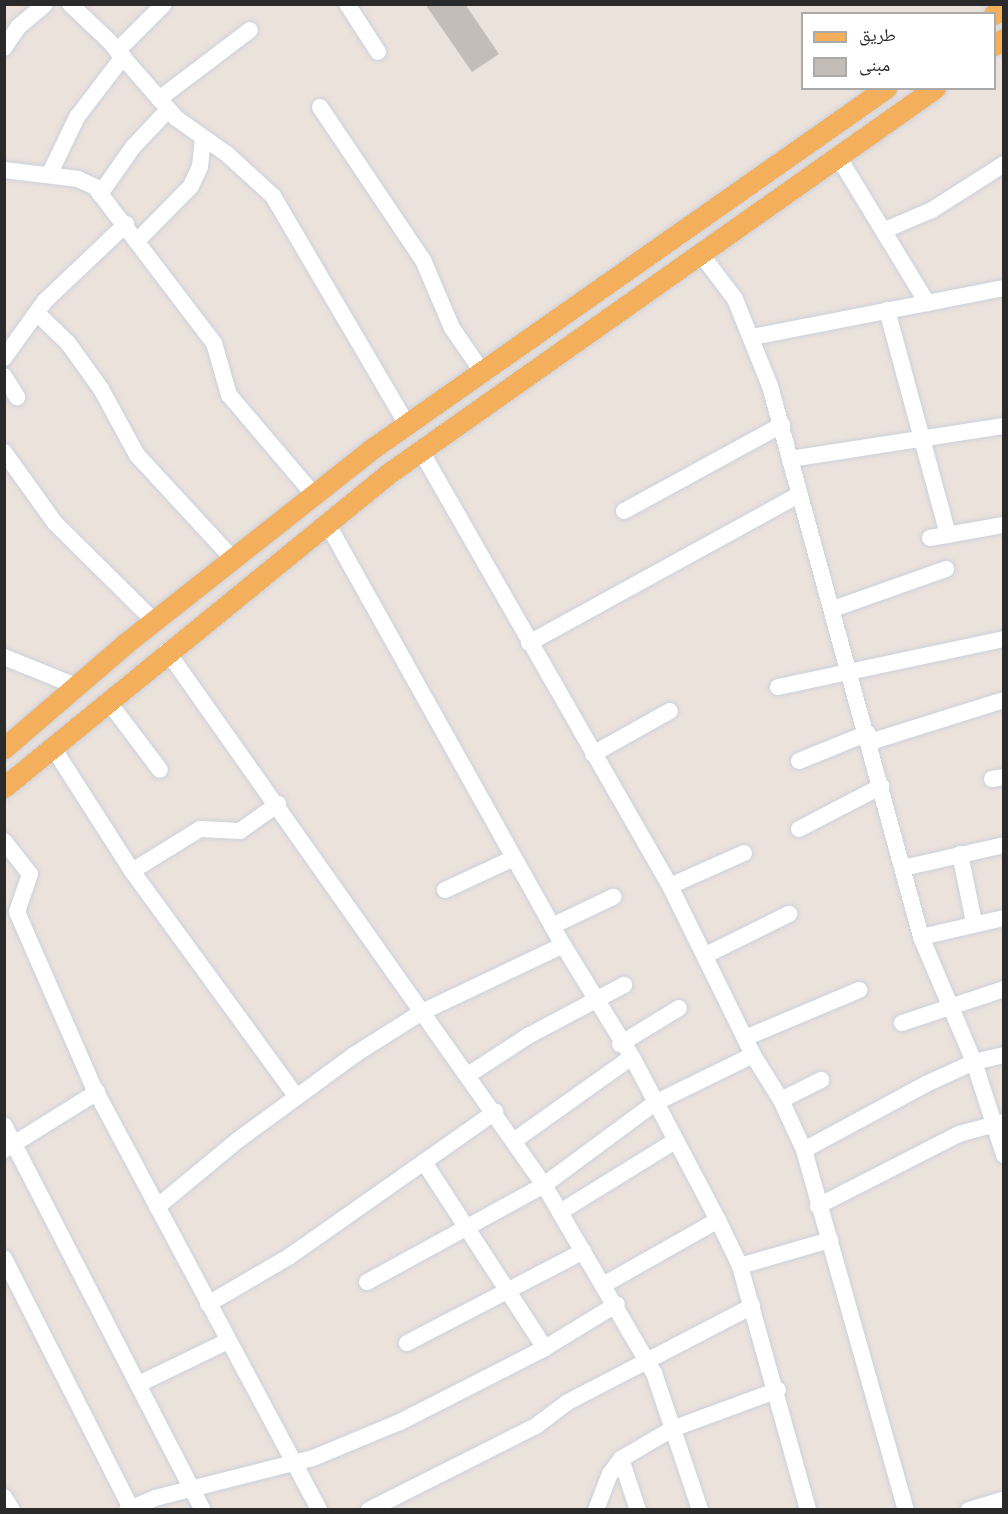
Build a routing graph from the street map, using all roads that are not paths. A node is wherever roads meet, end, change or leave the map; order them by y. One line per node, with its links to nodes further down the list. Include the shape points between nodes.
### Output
1 (45, 4): 6 (street, via 18,27)
2 (70, 4): 8 (street)
3 (164, 4): 8 (street)
4 (346, 4): 7 (street)
5 (250, 30): 11 (street)
6 (4, 48)
7 (378, 52)
8 (120, 54): 11 (street); 17 (street, via 77,117)
9 (883, 90): 29 (main road)
10 (931, 90): 14 (main road)
11 (164, 104): 13 (street); 18 (street)
12 (320, 107): 29 (street, via 423,260 452,328)
13 (203, 139): 21 (street, via 200,167 191,186); 32 (street, via 273,196)
14 (839, 158): 20 (street); 22 (main road)
15 (1002, 167): 20 (street, via 932,210)
16 (4, 170): 17 (street)
17 (49, 175): 18 (street, via 78,179)
18 (100, 194): 19 (street)
19 (126, 224): 21 (street); 26 (street)
20 (885, 230): 24 (street)
21 (138, 240): 40 (street, via 214,343 229,395)
22 (701, 254): 27 (street, via 735,299); 36 (main road)
23 (1004, 288): 24 (street)
24 (927, 303): 25 (street)
25 (887, 310): 27 (street); 35 (street)
26 (38, 313): 28 (street); 46 (street, via 68,343 101,389 137,456)
27 (752, 337): 33 (street)
28 (4, 358)
29 (481, 370): 32 (main road)
30 (4, 376): 31 (street)
31 (17, 397)
32 (407, 424): 40 (main road)
33 (782, 425): 38 (street); 41 (street)
34 (1004, 426): 35 (street)
35 (923, 437): 38 (street); 44 (street)
36 (421, 451): 42 (main road); 51 (street)
37 (4, 452): 49 (street, via 55,523)
38 (790, 459): 39 (street)
39 (800, 494): 48 (street); 51 (street)
40 (314, 495): 46 (main road)
41 (624, 511)
42 (327, 523): 52 (main road); 75 (street)
43 (1004, 525): 44 (street)
44 (948, 535): 45 (street)
45 (930, 538)
46 (233, 559): 49 (main road)
47 (946, 569): 48 (street)
48 (833, 609): 54 (street)
49 (154, 621): 55 (main road)
50 (1004, 639): 54 (street)
51 (529, 643): 63 (street)
52 (167, 651): 58 (main road); 69 (street)
53 (4, 657): 55 (street)
54 (850, 675): 56 (street, via 811,677); 60 (street)
55 (76, 686): 61 (main road)
56 (778, 687)
57 (1004, 700): 60 (street)
58 (108, 701): 62 (main road); 66 (street)
59 (670, 711): 63 (street)
60 (869, 737): 65 (street); 67 (street)
61 (9, 739): 64 (main road)
62 (52, 746): 64 (main road); 77 (street)
63 (593, 754): 78 (street)
64 (35, 761): 68 (main road)
65 (799, 761)
66 (160, 770)
67 (882, 786): 70 (street); 76 (street)
68 (4, 787)
69 (278, 804): 77 (street, via 240,831 200,830); 94 (street)
70 (799, 829)
71 (4, 841): 104 (street, via 30,874 17,912)
72 (1004, 845): 74 (street)
73 (744, 853): 78 (street)
74 (960, 854): 76 (street); 83 (street)
75 (514, 858): 79 (street); 84 (street)
76 (903, 868): 85 (street)
77 (132, 871): 105 (street)
78 (670, 886): 87 (street)
79 (445, 890)
80 (613, 897): 84 (street)
81 (789, 914): 87 (street)
82 (1004, 918): 83 (street)
83 (974, 922): 85 (street)
84 (552, 926): 86 (street)
85 (921, 937): 92 (street)
86 (562, 945): 91 (street); 94 (street)
87 (706, 955): 96 (street)
88 (624, 986): 91 (street)
89 (859, 990): 96 (street)
90 (1003, 992): 92 (street)
91 (596, 1000): 97 (street); 102 (street, via 528,1036)
92 (951, 1004): 95 (street); 101 (street)
93 (679, 1008): 97 (street)
94 (422, 1012): 102 (street); 105 (street)
95 (902, 1023)
96 (745, 1038): 98 (street)
97 (620, 1044): 100 (street)
98 (753, 1055): 106 (street); 107 (street)
99 (1004, 1055): 101 (street)
100 (632, 1057): 107 (street); 111 (street)
101 (975, 1062): 109 (street); 114 (street)
102 (468, 1075): 108 (street)
103 (821, 1080): 106 (street)
104 (97, 1092): 113 (street); 119 (street)
105 (296, 1096): 119 (street)
106 (781, 1100): 114 (street)
107 (655, 1103): 112 (street); 117 (street)
108 (495, 1112): 111 (street); 116 (street)
109 (998, 1122): 115 (street); 118 (street, via 959,1134)
110 (4, 1125): 113 (street)
111 (515, 1140): 117 (street)
112 (675, 1141): 120 (street); 121 (street)
113 (8, 1148): 137 (street)
114 (804, 1150): 118 (street)
115 (1004, 1155)
116 (424, 1162): 122 (street); 130 (street, via 290,1256)
117 (544, 1185): 120 (street); 122 (street)
118 (818, 1206): 123 (street)
119 (157, 1207): 130 (street)
120 (560, 1212): 124 (street)
121 (718, 1220): 126 (street); 128 (street)
122 (466, 1224): 127 (street); 129 (street)
123 (830, 1240): 126 (street); 154 (street)
124 (584, 1251): 128 (street); 129 (street)
125 (4, 1258): 146 (street)
126 (740, 1266): 132 (street)
127 (367, 1282)
128 (604, 1284): 131 (street)
129 (511, 1289): 134 (street); 135 (street)
130 (208, 1304): 133 (street)
131 (617, 1304): 135 (street); 136 (street)
132 (752, 1306): 136 (street); 138 (street)
133 (228, 1341): 137 (street); 141 (street)
134 (407, 1344)
135 (545, 1348): 141 (street, via 400,1422)
136 (647, 1361): 139 (street); 149 (street, via 566,1402 536,1426)
137 (141, 1383): 142 (street)
138 (778, 1390): 139 (street); 153 (street)
139 (672, 1429): 140 (street); 152 (street)
140 (621, 1459): 150 (street, via 610,1474); 151 (street)
141 (297, 1464): 142 (street); 148 (street)
142 (191, 1488): 146 (street); 147 (street)
143 (4, 1497): 145 (street)
144 (1004, 1499): 155 (street)
145 (12, 1509)
146 (129, 1509)
147 (203, 1509)
148 (319, 1509)
149 (369, 1509)
150 (596, 1509)
151 (638, 1509)
152 (700, 1509)
153 (808, 1509)
154 (906, 1509)
155 (969, 1509)

